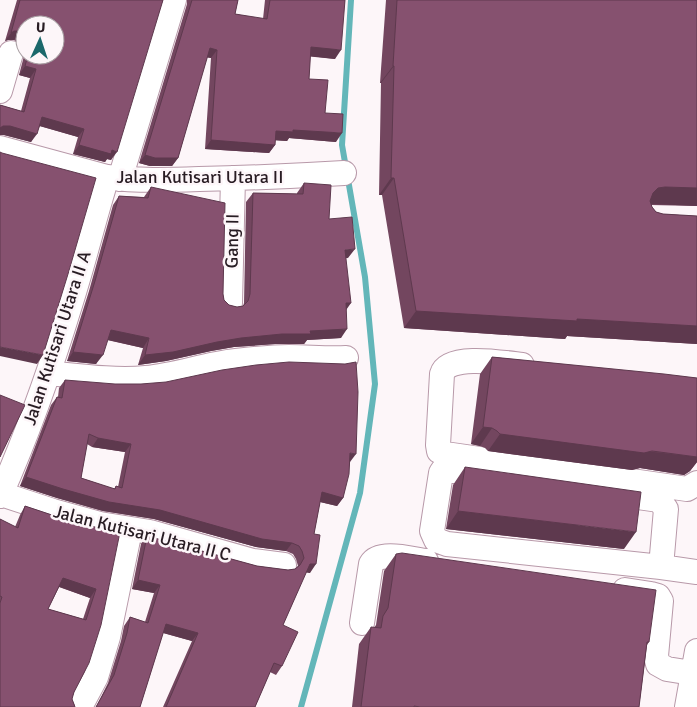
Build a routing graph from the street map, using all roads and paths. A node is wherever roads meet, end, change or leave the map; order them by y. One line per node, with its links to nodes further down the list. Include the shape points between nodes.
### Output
1 (174, 0): 6 (street, Jalan Kutisari Utara II A)
2 (11, 53): 3 (street)
3 (0, 91)
4 (0, 148): 6 (street, Jalan Kutisari Utara II)
5 (344, 173): 7 (street, Jalan Kutisari Utara II)
6 (114, 178): 7 (street, Jalan Kutisari Utara II); 11 (street, Jalan Kutisari Utara II A)
7 (233, 178): 8 (street, Gang II)
8 (230, 303)
9 (346, 358): 11 (street, via 287,357 234,361 146,378)
10 (538, 366): 12 (street, via 479,360 446,367 442,374 439,451 687,489)
11 (48, 373): 13 (street, Jalan Kutisari Utara II A)
12 (697, 483)
13 (0, 495): 14 (street, Jalan Kutisari Utara II C)
14 (130, 530): 15 (street, Jalan Kutisari Utara II C, via 150,532 253,561); 22 (street, via 108,637 96,677)
15 (284, 565)
16 (661, 567): 16 (street, via 436,540 432,531 441,473 447,470 659,500 666,509); 18 (street)
17 (477, 568): 20 (street, via 390,556 376,558 370,564)
18 (697, 572)
19 (602, 587): 21 (street, via 658,596 661,601 658,664 667,668)
20 (362, 623)
21 (695, 662): 23 (street)
22 (80, 707)
23 (687, 707)

